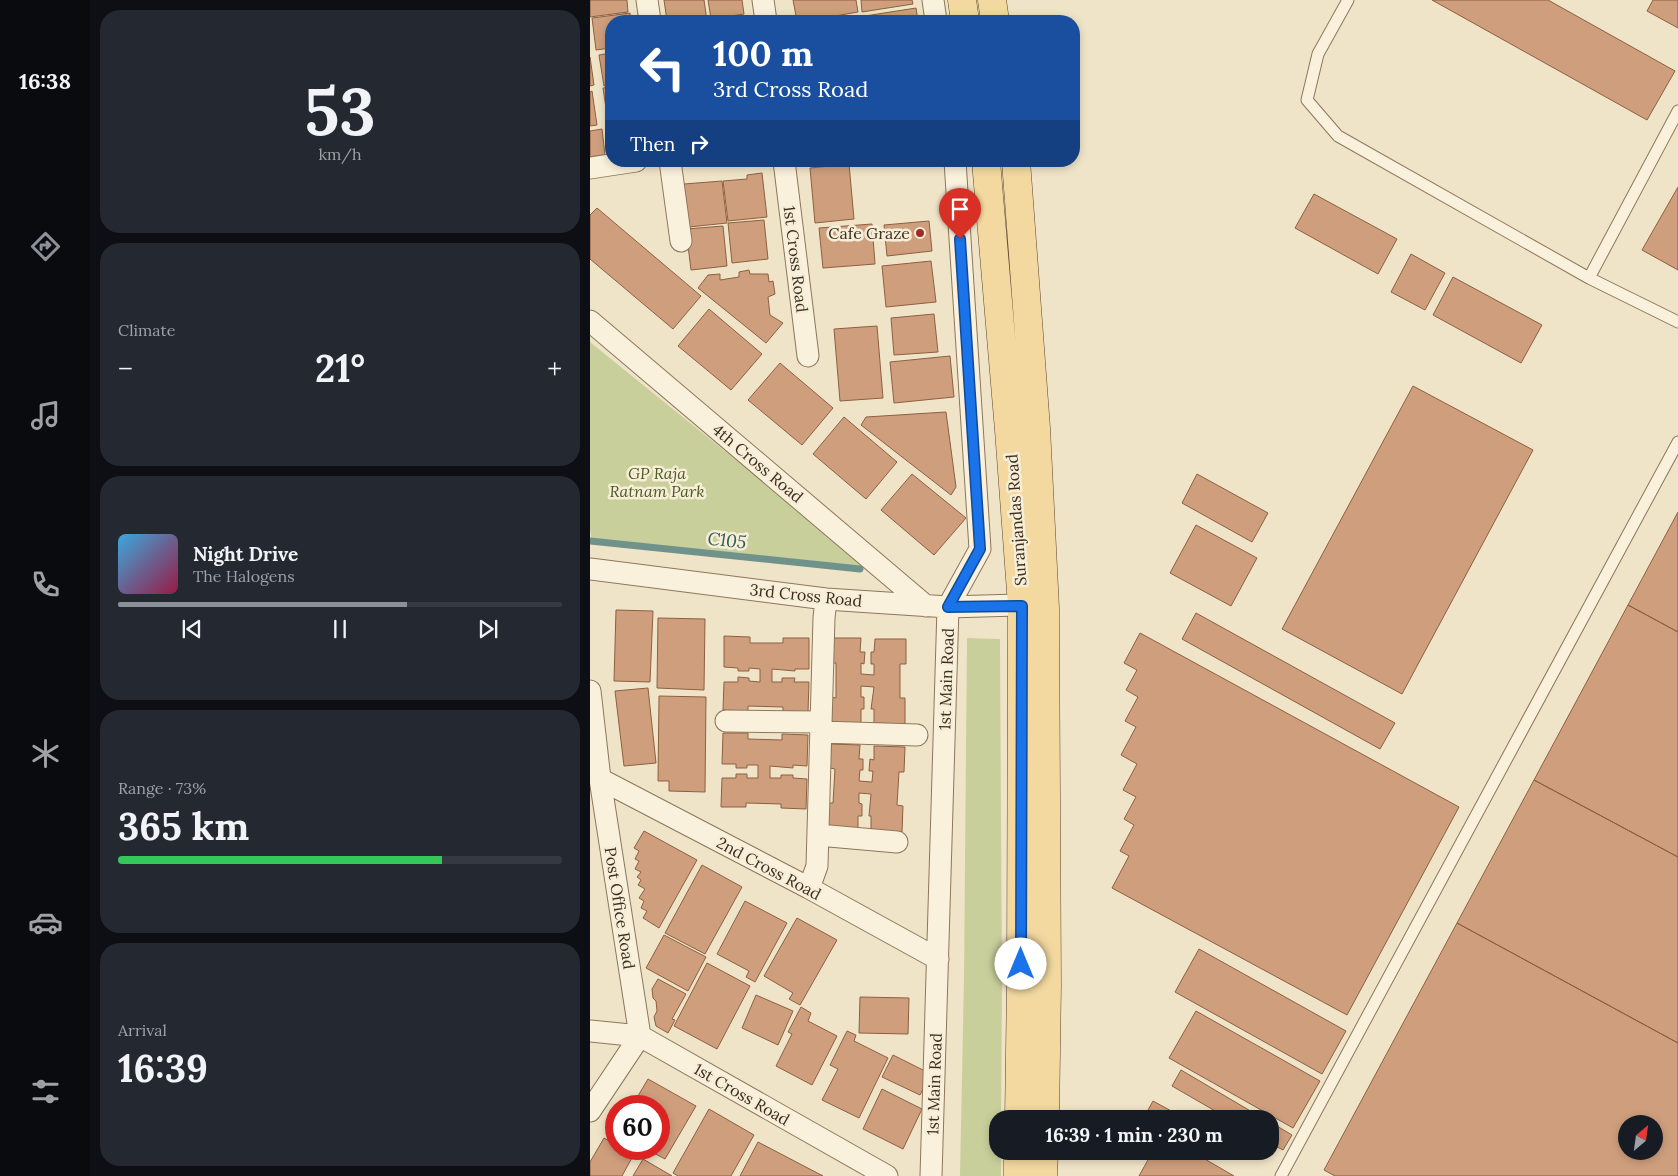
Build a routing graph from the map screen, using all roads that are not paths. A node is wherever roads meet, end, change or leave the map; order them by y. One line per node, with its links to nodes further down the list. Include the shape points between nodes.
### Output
1 (648, 0): 7 (street)
2 (763, 0): 8 (street)
3 (934, 0): 9 (street)
4 (962, 0): 10 (main road)
5 (992, 0): 11 (main road)
6 (1348, 0): 21 (lane, via 1318,54 1307,100 1338,136)
7 (649, 15)
8 (765, 15)
9 (935, 15)
10 (964, 15)
11 (994, 15)
12 (1678, 111): 21 (lane)
13 (605, 166): 19 (street)
14 (671, 167): 20 (street)
15 (785, 167): 24 (street, 1st Cross Road)
16 (955, 167): 30 (street, 1st Main Road, via 980,549)
17 (987, 167): 29 (main road, Suranjandas Road)
18 (1016, 167): 43 (main road, Suranjandas Road, via 1036,428 1045,608 1047,985)
19 (590, 168)
20 (681, 241)
21 (1589, 278): 23 (lane)
22 (590, 321): 28 (street, 4th Cross Road)
23 (1678, 322)
24 (808, 356)
25 (1678, 442): 51 (lane)
26 (590, 569): 27 (street, 3rd Cross Road)
27 (826, 599): 28 (street, 3rd Cross Road); 33 (street)
28 (926, 606): 30 (street, 3rd Cross Road)
29 (1022, 606): 30 (street, 3rd Cross Road); 42 (main road, Suranjandas Road)
30 (948, 607): 39 (street, 1st Main Road)
31 (590, 691): 35 (street, Post Office Road)
32 (726, 721): 33 (street)
33 (821, 727): 34 (street); 36 (street)
34 (918, 735)
35 (600, 780): 38 (street, 2nd Cross Road); 41 (street, Post Office Road)
36 (818, 835): 37 (street); 38 (street, via 817,866)
37 (896, 842)
38 (809, 888): 39 (street, 2nd Cross Road)
39 (938, 959): 48 (street, 1st Main Road)
40 (590, 1031): 41 (street, 1st Cross Road)
41 (640, 1036): 44 (street); 47 (street, 1st Cross Road)
42 (1019, 1110)
43 (1044, 1110)
44 (590, 1111)
45 (1018, 1160): 49 (main road)
46 (1044, 1160): 50 (main road)
47 (887, 1176)
48 (931, 1176)
49 (1018, 1176)
50 (1044, 1176)
51 (1281, 1176)

